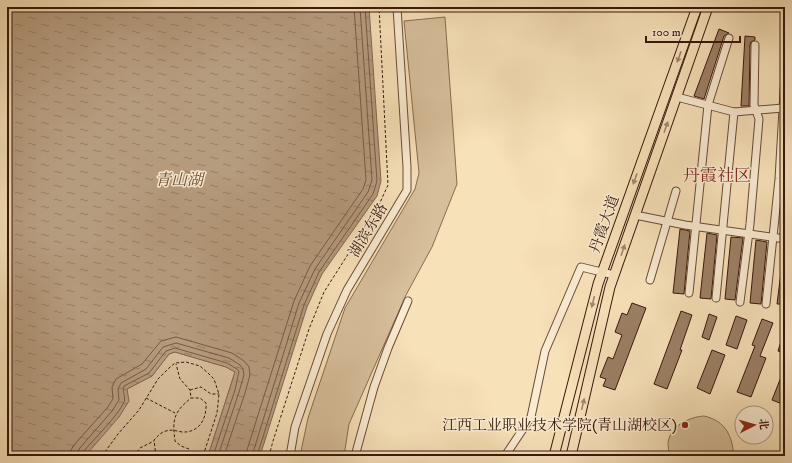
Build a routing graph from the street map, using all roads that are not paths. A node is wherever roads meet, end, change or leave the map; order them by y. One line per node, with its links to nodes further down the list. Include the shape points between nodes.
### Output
1 (397, 7): 28 (street, 湖滨东路, via 407,190 347,290 327,334 295,427)
2 (697, 7): 20 (main road, 丹霞大道, one-way to 20)
3 (708, 7): 7 (main road, 丹霞大道)
4 (729, 38): 8 (street)
5 (755, 45): 10 (street)
6 (785, 74): 9 (street)
7 (677, 97): 8 (street); 13 (main road, 丹霞大道, one-way to 7)
8 (708, 105): 11 (street); 15 (street)
9 (783, 108): 10 (street); 18 (street)
10 (756, 111): 11 (street); 17 (street, via 759,119)
11 (734, 112): 16 (street)
12 (676, 191): 14 (street)
13 (635, 215): 14 (street); 21 (main road, 丹霞大道, one-way to 13)
14 (667, 222): 15 (street); 22 (street)
15 (696, 227): 16 (street); 23 (street)
16 (722, 230): 17 (street); 24 (street)
17 (749, 234): 18 (street); 26 (street)
18 (773, 237): 19 (street); 27 (street)
19 (785, 239)
20 (602, 272): 21 (street); 30 (street, via 582,267 545,351 530,417); 31 (main road, 丹霞大道, one-way to 31)
21 (614, 275): 32 (main road, 丹霞大道, one-way to 21)
22 (650, 280)
23 (689, 293)
24 (716, 298)
25 (408, 301): 29 (street, via 374,387)
26 (740, 302)
27 (766, 304)
28 (290, 456)
29 (355, 456)
30 (506, 456)
31 (554, 456)
32 (570, 456)

